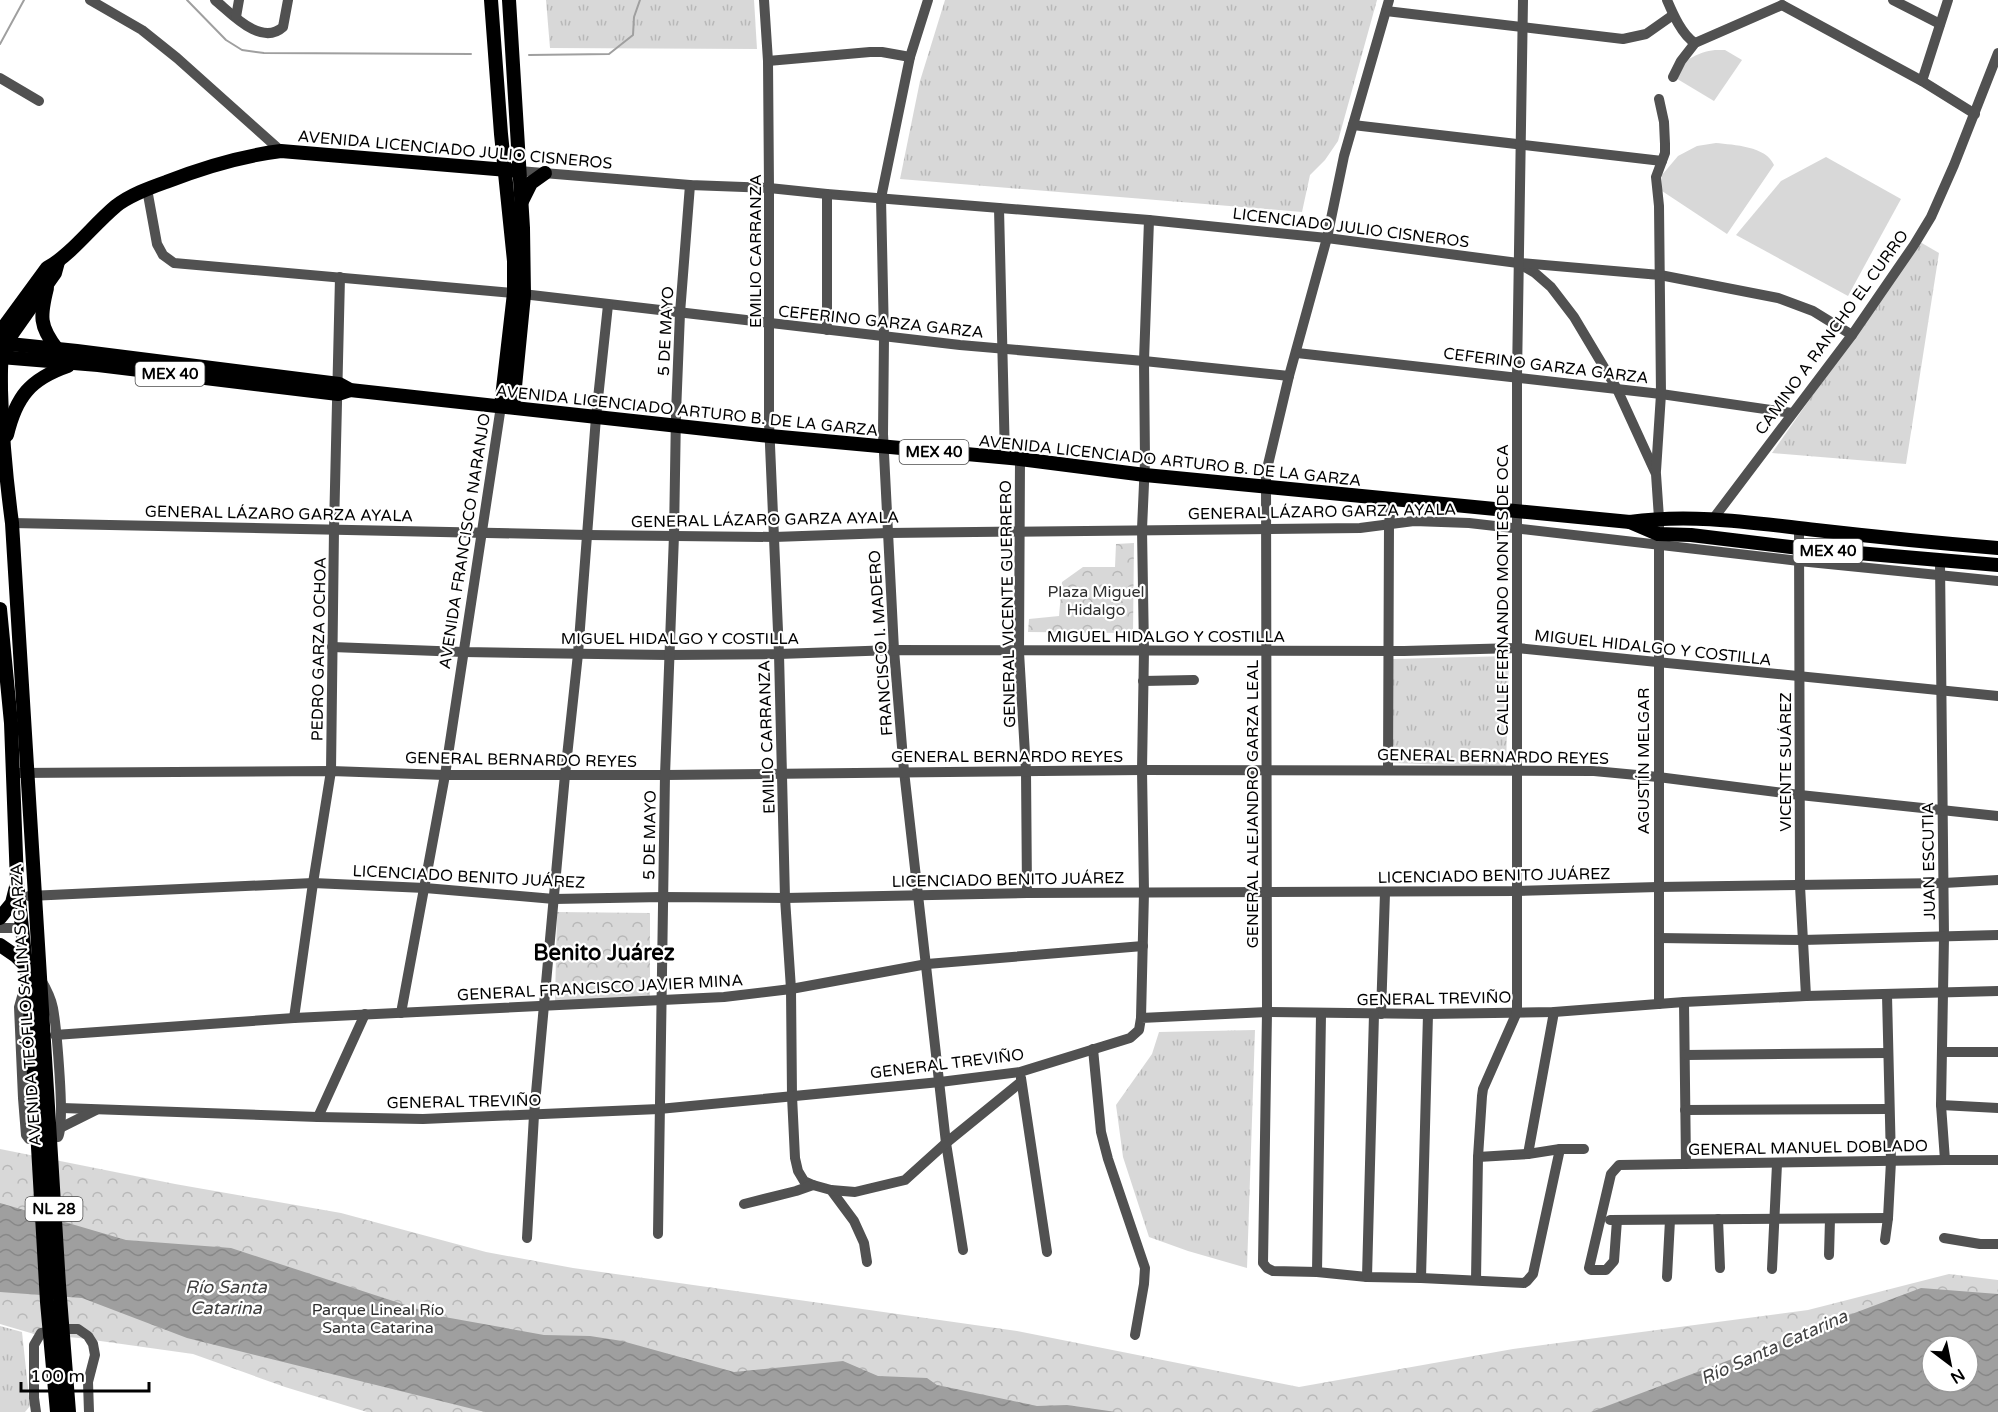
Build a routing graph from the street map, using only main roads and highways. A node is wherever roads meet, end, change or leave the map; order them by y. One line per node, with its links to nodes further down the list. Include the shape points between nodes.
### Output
1 (491, 0): 4 (main road, AVENIDA FRANCISCO NARANJO)
2 (509, 0): 3 (main road, AVENIDA FRANCISCO NARANJO)
3 (512, 55): 4 (main road); 5 (main road, AVENIDA FRANCISCO NARANJO)
4 (498, 87): 5 (main road, via 505,91); 6 (main road, AVENIDA FRANCISCO NARANJO)
5 (517, 116): 9 (main road, AVENIDA FRANCISCO NARANJO)
6 (501, 134): 7 (main road, via 494,156); 8 (main road, AVENIDA FRANCISCO NARANJO)
7 (473, 168): 8 (main road, AVENIDA LICENCIADO JULIO CISNEROS); 12 (main road, AVENIDA LICENCIADO JULIO CISNEROS, via 281,151 252,154 147,189 118,204)
8 (505, 170): 9 (main road, AVENIDA LICENCIADO JULIO CISNEROS); 14 (main road, AVENIDA FRANCISCO NARANJO)
9 (519, 171): 11 (main road, AVENIDA FRANCISCO NARANJO)
10 (545, 173): 11 (main road, via 531,183)
11 (521, 203): 14 (main road, AVENIDA FRANCISCO NARANJO)
12 (58, 262): 13 (main road, AVENIDA LICENCIADO JULIO CISNEROS); 15 (main road, AVENIDA LICENCIADO JULIO CISNEROS, via 47,268)
13 (48, 283): 17 (main road, AVENIDA LICENCIADO JULIO CISNEROS); 18 (main road, via 42,326)
14 (519, 294): 21 (main road, AVENIDA FRANCISCO NARANJO)
15 (23, 298): 16 (main road); 17 (main road, AVENIDA LICENCIADO JULIO CISNEROS)
16 (0, 312)
17 (1, 347): 18 (main road, AVENIDA LICENCIADO ARTURO B. DE LA GARZA / MEX 40); 19 (main road, AVENIDA LICENCIADO ARTURO B. DE LA GARZA / MEX 40); 22 (main road, AVENIDA TEÓFILO SALINAS GARZA / NL 28)
18 (57, 350): 20 (main road, AVENIDA LICENCIADO ARTURO B. DE LA GARZA / MEX 40, via 138,358)
19 (74, 363): 20 (main road, AVENIDA LICENCIADO ARTURO B. DE LA GARZA / MEX 40); 22 (main road, via 50,372 22,396 12,412)
20 (342, 389): 21 (main road, AVENIDA LICENCIADO ARTURO B. DE LA GARZA / MEX 40)
21 (507, 407): 23 (main road, AVENIDA LICENCIADO ARTURO B. DE LA GARZA / MEX 40)
22 (3, 451): 27 (main road, AVENIDA TEÓFILO SALINAS GARZA / NL 28, via 12,523)
23 (1630, 522): 24 (main road, AVENIDA LICENCIADO ARTURO B. DE LA GARZA / MEX 40, via 1658,539 1691,535); 25 (main road, AVENIDA LICENCIADO ARTURO B. DE LA GARZA / MEX 40, via 1713,519)
24 (1751, 542): 26 (main road); 28 (main road, AVENIDA LICENCIADO ARTURO B. DE LA GARZA / MEX 40, via 1799,554 1941,569)
25 (1998, 548)
26 (1712, 550)
27 (6, 558): 30 (main road, AVENIDA TEÓFILO SALINAS GARZA / NL 28)
28 (1998, 565)
29 (0, 609): 30 (main road, AVENIDA TEÓFILO SALINAS GARZA / NL 28)
30 (20, 773): 31 (main road, AVENIDA TEÓFILO SALINAS GARZA / NL 28); 35 (main road, AVENIDA TEÓFILO SALINAS GARZA / NL 28, via 34,896)
31 (18, 882): 32 (main road, via 12,903); 34 (main road, AVENIDA TEÓFILO SALINAS GARZA / NL 28)
32 (0, 918)
33 (0, 944): 34 (main road)
34 (26, 966): 35 (main road, AVENIDA TEÓFILO SALINAS GARZA / NL 28)
35 (34, 981): 36 (main road, AVENIDA TEÓFILO SALINAS GARZA / NL 28)
36 (35, 1005): 37 (main road, AVENIDA TEÓFILO SALINAS GARZA / NL 28, via 47,1302); 38 (main road, AVENIDA TEÓFILO SALINAS GARZA / NL 28)
37 (57, 1412)
38 (69, 1412)

